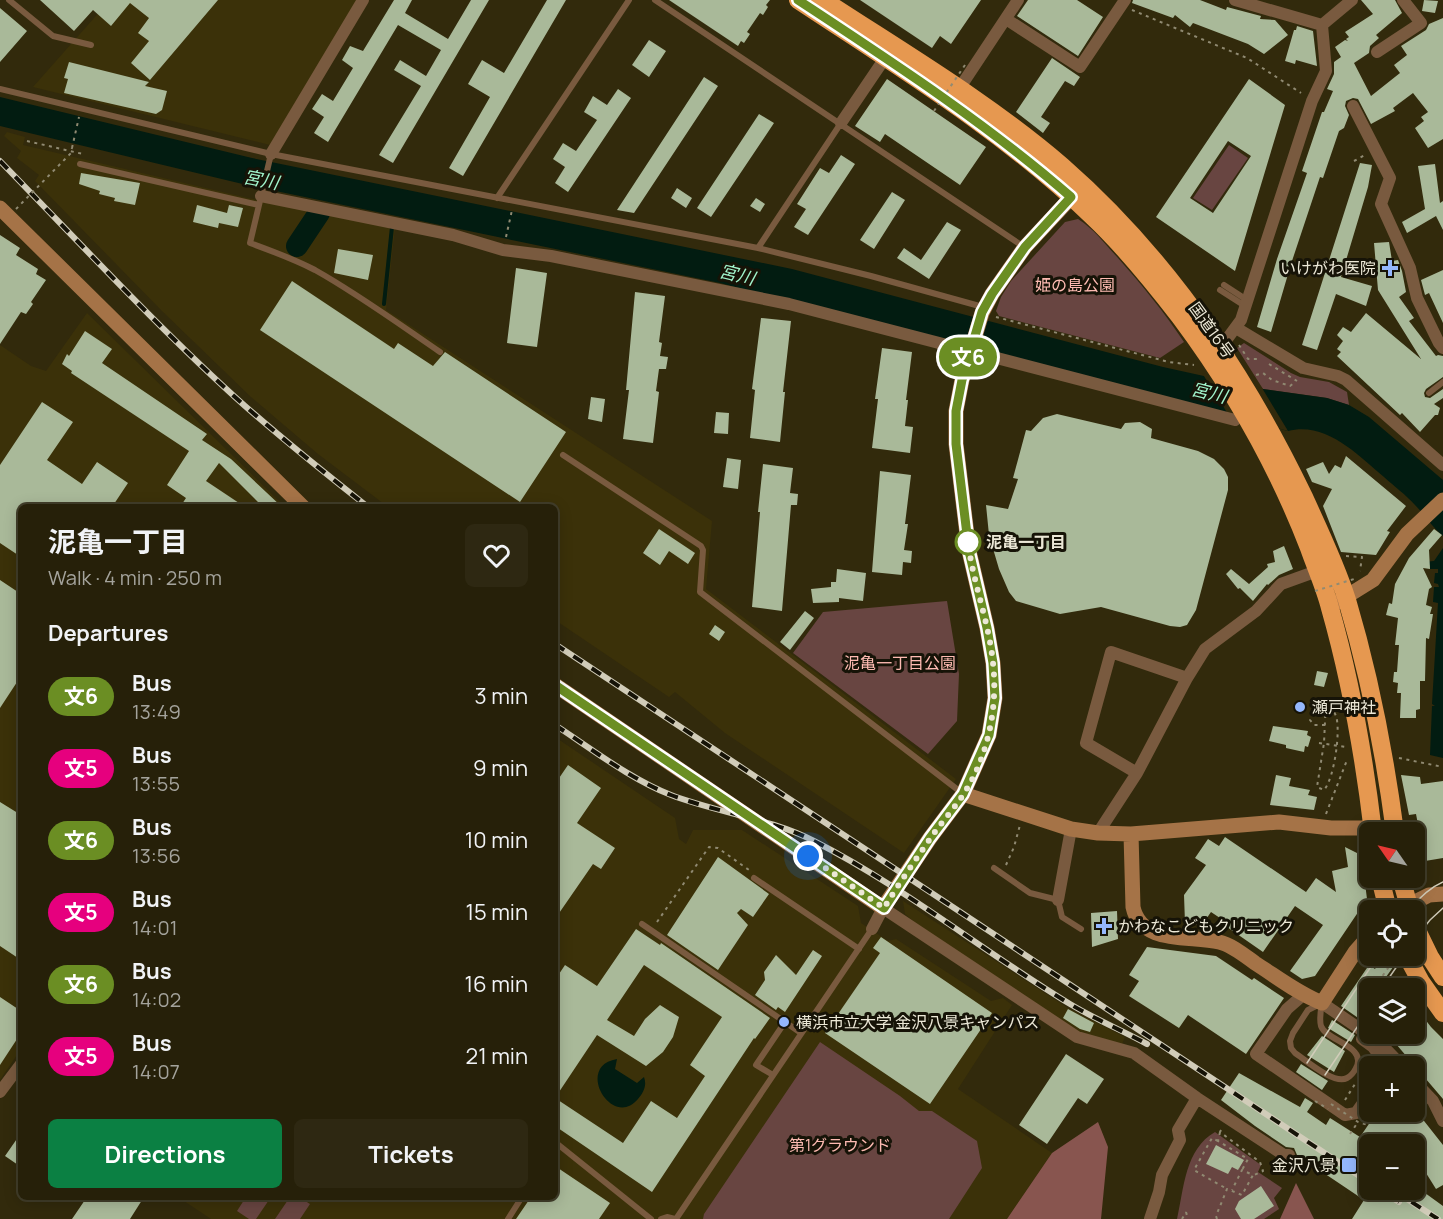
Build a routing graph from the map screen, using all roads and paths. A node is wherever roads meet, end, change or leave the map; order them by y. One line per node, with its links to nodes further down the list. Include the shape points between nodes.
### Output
1 (9, 0): 14 (lane, via 53,36)
2 (363, 0): 25 (street)
3 (629, 0): 29 (lane)
4 (655, 0): 24 (lane)
5 (798, 0): 16 (highway, 国道16号)
6 (824, 0): 19 (highway, 国道16号)
7 (1018, 0): 12 (street)
8 (1235, 0): 13 (street)
9 (1352, 0): 13 (street)
10 (1403, 0): 15 (street, via 1421,23)
11 (1123, 3): 12 (street, via 1080,67); 20 (path, via 1247,58)
12 (1006, 19): 19 (street)
13 (1322, 25): 20 (street, via 1326,71)
14 (90, 45)
15 (1377, 52)
16 (885, 58): 24 (street); 27 (highway, 国道16号)
17 (967, 62): 23 (path, bridge)
18 (0, 89): 22 (lane)
19 (959, 89): 27 (highway, 国道16号, via 1025,136)
20 (1312, 101): 37 (street)
21 (1353, 106): 42 (street, via 1390,178 1381,204 1410,268 1417,298)
22 (81, 108): 25 (lane); 32 (path, bridge, via 71,153)
23 (934, 111)
24 (841, 123): 33 (lane); 34 (lane)
25 (270, 158): 28 (lane); 29 (lane)
26 (80, 164): 28 (lane)
27 (1077, 191): 33 (street); 41 (highway, 国道16号, via 1140,245); 51 (highway, 国道16号, via 1094,218 1166,300 1222,377)
28 (261, 197): 35 (street, via 453,235); 44 (lane, via 250,243 314,270)
29 (497, 198): 30 (lane)
30 (514, 202): 34 (lane); 35 (path)
31 (0, 208): 55 (street)
32 (16, 209)
33 (1025, 247): 38 (street)
34 (758, 248): 38 (lane, via 871,276)
35 (503, 250): 43 (street, via 551,256 789,304)
36 (1222, 287): 37 (lane)
37 (1246, 303): 39 (street)
38 (982, 312): 43 (street); 45 (path, via 1169,362)
39 (1236, 328): 41 (street); 53 (street, via 1303,368 1346,380)
40 (1238, 344): 47 (path, via 1248,359 1260,358)
41 (1218, 346): 46 (highway, 国道16号)
42 (1443, 348)
43 (970, 350): 51 (street); 74 (street, via 956,411 956,444 969,551 987,628 995,698 989,735)
44 (440, 352)
45 (1203, 367)
46 (1246, 380): 49 (path, via 1260,372); 59 (highway, 国道16号, via 1313,518)
47 (1297, 381)
48 (1443, 381): 50 (lane)
49 (1290, 386)
50 (1429, 393)
51 (1242, 420): 57 (highway, 国道16号, via 1280,481)
52 (563, 455): 74 (lane, via 701,546 700,592)
53 (1443, 465)
54 (1443, 500): 59 (street, via 1407,534 1373,579)
55 (300, 504)
56 (1340, 556): 58 (path, bridge, via 1362,557 1362,569 1354,579)
57 (1317, 571): 59 (highway, 国道16号); 60 (street, via 1281,584 1256,611 1205,649)
58 (1315, 591)
59 (1338, 602): 77 (highway, 国道16号); 78 (highway, 国道16号, via 1373,711)
60 (1187, 678): 71 (street); 71 (street, via 1111,652 1086,743)
61 (558, 687): 90 (street)
62 (1325, 710): 63 (path); 63 (path, via 1312,710 1310,720 1314,725); 66 (path, via 1326,700 1336,717)
63 (1325, 725): 65 (path)
64 (1319, 743): 65 (path)
65 (1324, 744): 66 (path); 72 (path, via 1317,787 1324,790)
66 (1336, 746): 67 (path); 72 (path)
67 (1350, 747)
68 (1349, 754): 73 (path)
69 (1391, 756): 70 (path)
70 (1443, 767)
71 (1137, 773): 81 (street)
72 (1329, 785): 73 (path)
73 (1337, 786): 76 (path)
74 (963, 794): 75 (street); 90 (street)
75 (1022, 814): 79 (street); 85 (path)
76 (1325, 818)
77 (1372, 822)
78 (1393, 822)
79 (1071, 829): 81 (street); 88 (street)
80 (1359, 829): 82 (street, via 1279,822)
81 (1098, 833): 82 (street)
82 (1131, 834): 102 (street, via 1133,908 1140,925 1161,934 1220,942)
83 (723, 852): 94 (path, via 712,847 706,850)
84 (994, 868): 85 (lane)
85 (1002, 874): 88 (lane, via 1030,893)
86 (754, 878): 97 (lane)
87 (1443, 894): 89 (street)
88 (1058, 900): 93 (lane, via 1062,917)
89 (1420, 900)
90 (884, 908): 92 (street); 114 (street, via 1077,1037 1134,1053)
91 (642, 924): 94 (lane)
92 (872, 929): 97 (lane)
93 (1081, 929)
94 (652, 931): 105 (lane)
95 (1359, 947): 103 (street)
96 (1425, 947): 100 (highway)
97 (859, 949): 106 (lane)
98 (1393, 966): 101 (path)
99 (1408, 966): 104 (highway)
100 (1443, 977)
101 (1383, 978)
102 (1303, 995): 103 (street); 119 (street, via 1287,1009 1256,1054 1345,1115)
103 (1322, 1003): 103 (lane, via 1324,1031 1352,1049 1359,1059 1345,1079 1331,1077 1291,1048 1290,1041 1307,1012); 109 (street, via 1379,1042)
104 (1443, 1013)
105 (785, 1022): 106 (lane); 111 (lane, via 756,1065)
106 (801, 1033): 111 (lane)
107 (1358, 1037): 108 (street)
108 (1380, 1056)
109 (1392, 1056)
110 (18, 1068): 112 (street)
111 (773, 1076): 139 (lane)
112 (0, 1092)
113 (1425, 1093): 117 (street)
114 (1197, 1098): 120 (street); 140 (street, via 1178,1130 1180,1140 1162,1175)
115 (1315, 1101): 118 (path, bridge)
116 (1331, 1104): 122 (path, bridge)
117 (1440, 1106): 121 (street)
118 (1328, 1109)
119 (1359, 1109)
120 (1223, 1115): 124 (path); 128 (street)
121 (1443, 1121)
122 (1358, 1122): 123 (path, bridge); 125 (path)
123 (1368, 1125)
124 (1220, 1132): 126 (path); 130 (path, via 1260,1162 1263,1171)
125 (1350, 1134)
126 (1218, 1141): 129 (path, via 1248,1160); 132 (path, via 1212,1138 1194,1170)
127 (558, 1147): 137 (lane)
128 (1289, 1155)
129 (1241, 1169): 130 (path); 133 (path)
130 (1253, 1175): 131 (path)
131 (1247, 1186): 133 (path, via 1242,1196); 134 (path)
132 (1227, 1188): 133 (path); 143 (path)
133 (1232, 1190)
134 (1250, 1193)
135 (520, 1200): 136 (lane)
136 (508, 1219)
137 (651, 1219)
138 (661, 1219): 139 (lane)
139 (675, 1219)
140 (1150, 1219)
141 (1182, 1219): 142 (path, via 1186,1212)
142 (1188, 1219)
143 (1217, 1219)

